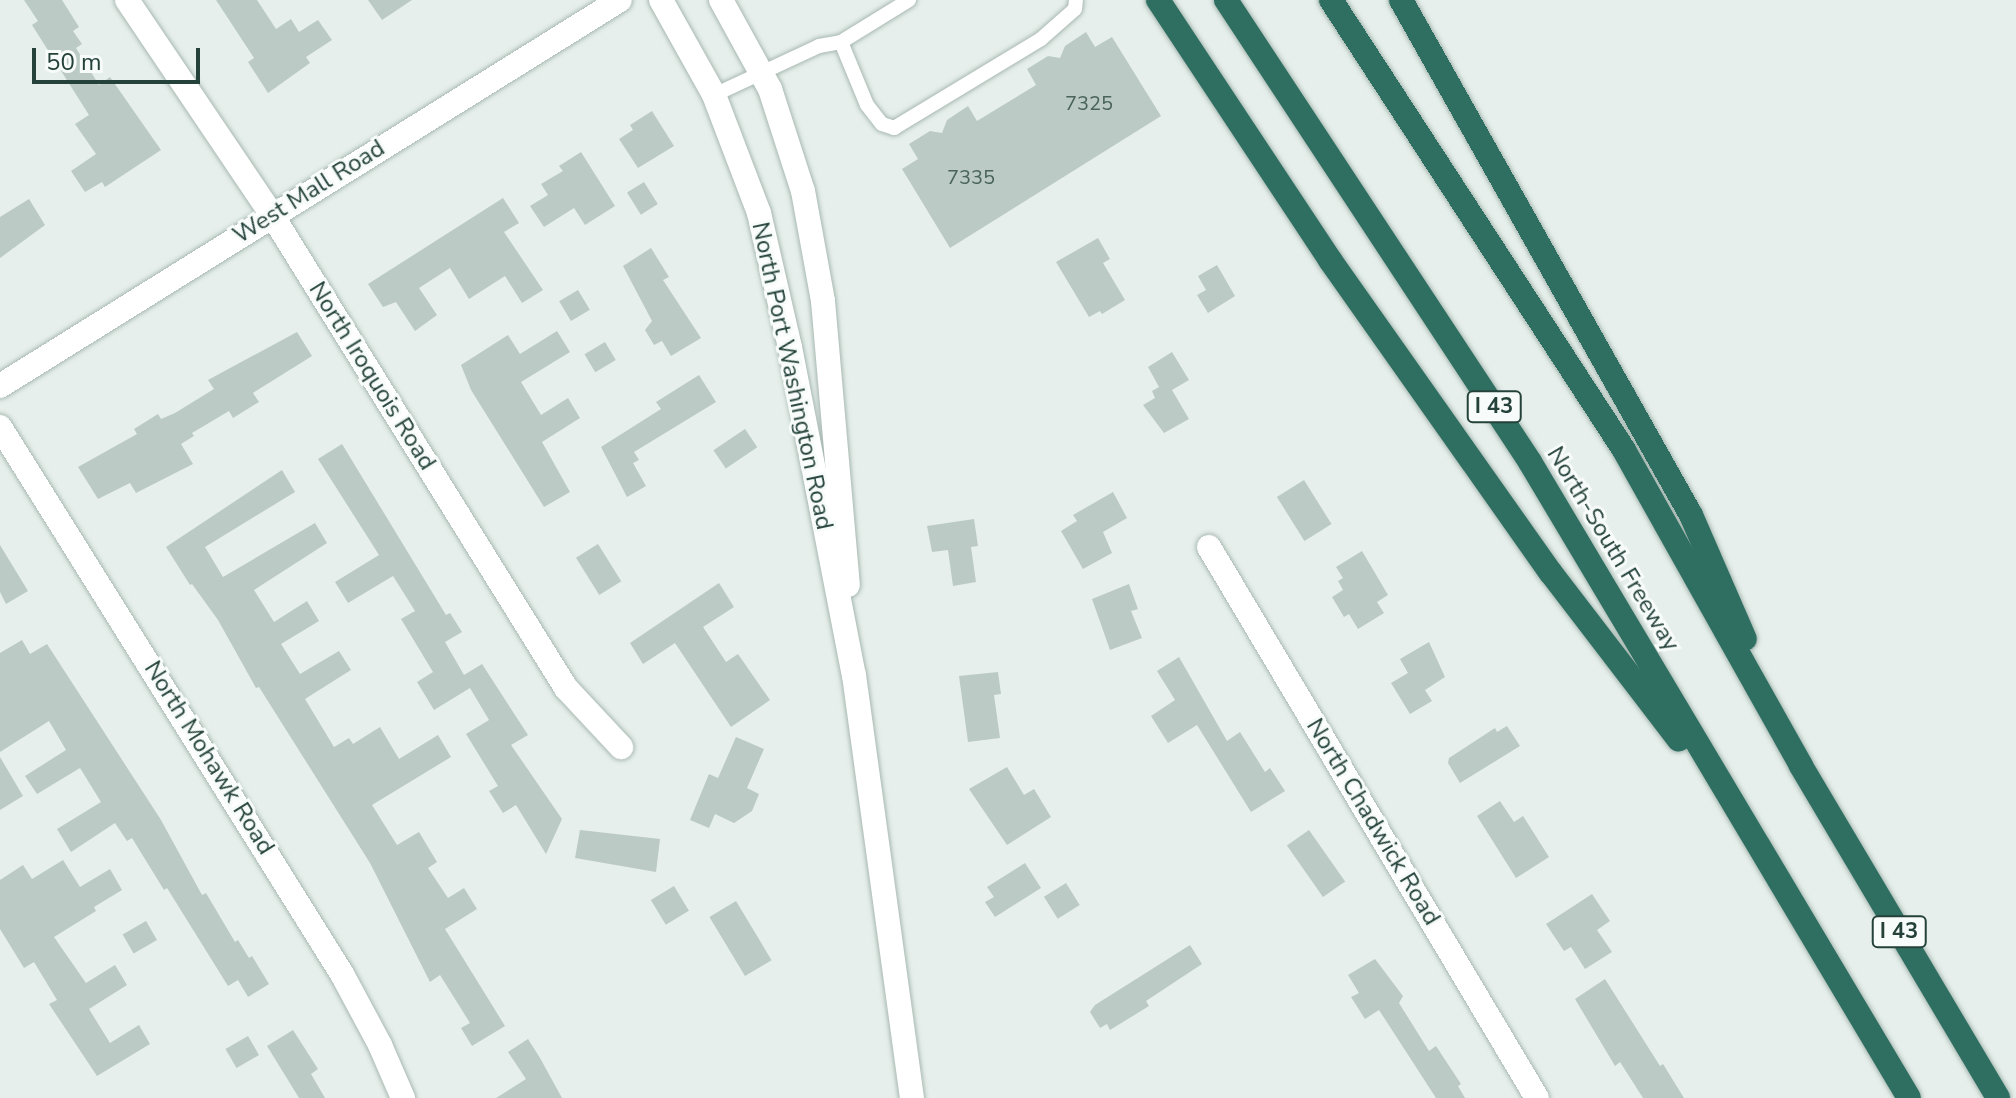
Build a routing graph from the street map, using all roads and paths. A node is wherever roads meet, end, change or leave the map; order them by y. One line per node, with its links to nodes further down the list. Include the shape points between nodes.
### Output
1 (127, 0): 14 (street, North Iroquois Road)
2 (620, 0): 14 (street, West Mall Road)
3 (661, 0): 13 (street, North Port Washington Road)
4 (721, 0): 12 (street, North Port Washington Road)
5 (909, 0): 11 (lane)
6 (1076, 0): 11 (lane, via 1075,9 1041,39 894,128 882,124 867,105)
7 (1158, 0): 21 (highway, via 1330,260 1551,573)
8 (1226, 0): 21 (highway, North-South Freeway / I 43, via 1530,462)
9 (1331, 0): 20 (highway, I 43, via 1624,450)
10 (1401, 0): 20 (highway, via 1691,515)
11 (841, 42): 12 (lane)
12 (760, 72): 13 (lane); 18 (street, North Port Washington Road, via 803,191 823,301)
13 (714, 95): 18 (street, North Port Washington Road, via 759,213)
14 (272, 215): 15 (street, West Mall Road); 19 (street, North Iroquois Road, via 566,688)
15 (0, 386)
16 (0, 427): 22 (street, North Mohawk Road, via 342,974)
17 (1209, 547): 24 (street, North Chadwick Road)
18 (854, 675): 23 (street, North Port Washington Road)
19 (621, 747)
20 (1801, 766): 26 (highway, I 43)
21 (1744, 825): 25 (highway, North-South Freeway / I 43)
22 (403, 1098)
23 (912, 1098)
24 (1537, 1098)
25 (1909, 1098)
26 (1998, 1098)

